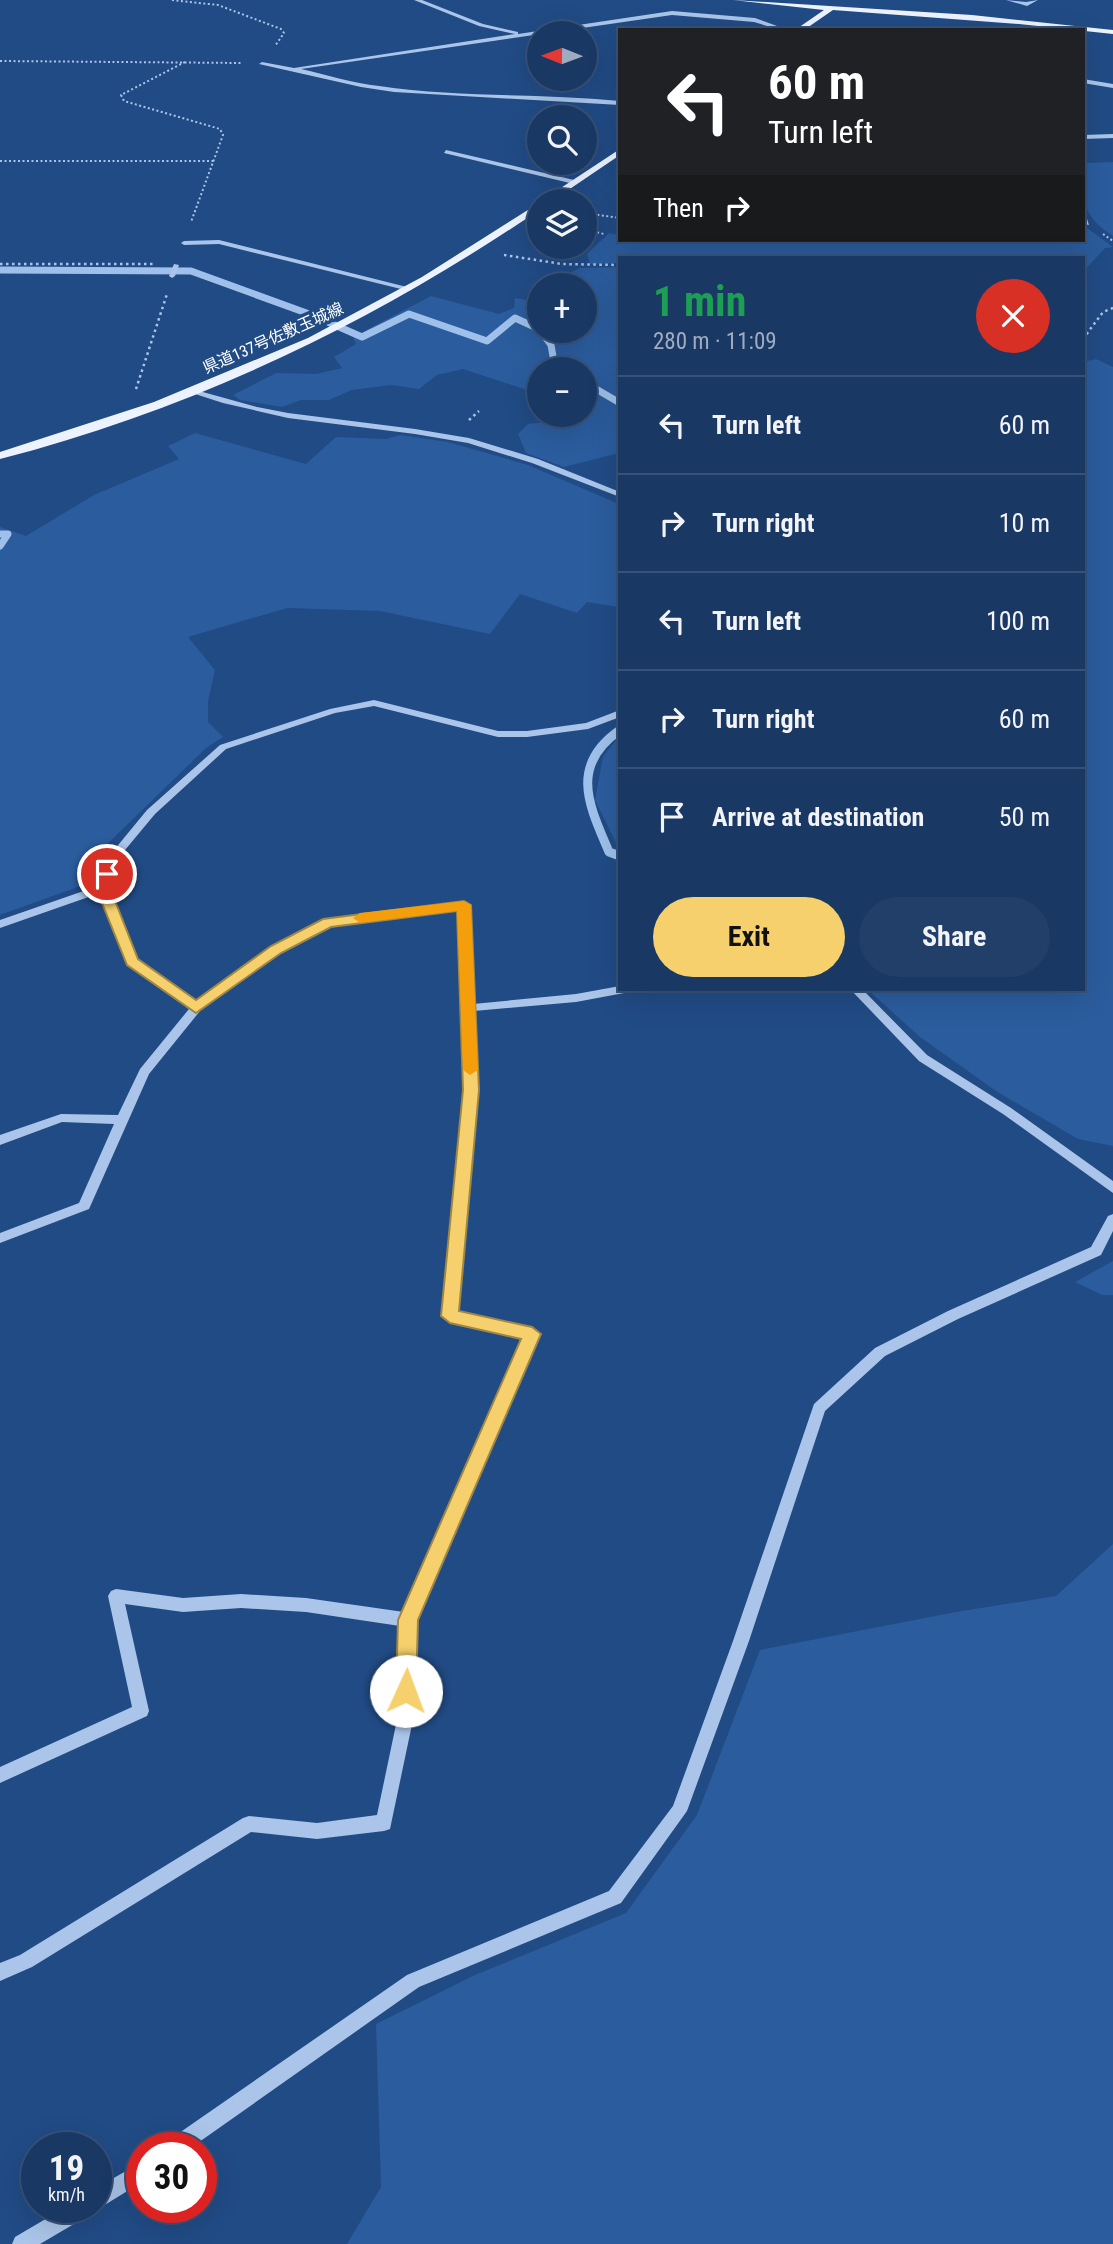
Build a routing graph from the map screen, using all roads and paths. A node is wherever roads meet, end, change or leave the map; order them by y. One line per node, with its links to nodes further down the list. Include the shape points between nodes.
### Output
1 (172, 0): 15 (path, via 218,5 281,29 284,33)
2 (417, 0): 12 (street, via 481,25)
3 (737, 0): 6 (main road)
4 (1009, 0): 5 (street, via 1027,4)
5 (1035, 0)
6 (830, 9): 8 (main road); 9 (main road)
7 (780, 28): 12 (street, via 755,20 672,13)
8 (802, 28)
9 (1084, 28)
10 (1085, 28): 11 (main road)
11 (1112, 31)
12 (526, 35): 16 (street)
13 (0, 61): 14 (path)
14 (186, 61): 15 (path); 25 (path, via 121,95 124,102 220,128 223,135)
15 (262, 64): 16 (street)
16 (297, 68): 19 (street, via 391,90)
17 (1085, 81): 18 (street)
18 (1113, 86)
19 (618, 103)
20 (1113, 135): 21 (street)
21 (1085, 137)
22 (446, 152): 26 (street)
23 (618, 152): 26 (main road)
24 (0, 161): 25 (path)
25 (213, 161): 33 (path)
26 (574, 182): 27 (main road)
27 (564, 189)
28 (527, 214): 34 (main road, 県道137号佐敷玉城線)
29 (597, 215): 30 (path)
30 (618, 218)
31 (597, 232): 32 (path)
32 (604, 234)
33 (184, 243): 39 (street, via 219,242)
34 (476, 248): 37 (path, via 536,263); 39 (main road, 県道137号佐敷玉城線)
35 (0, 264): 36 (path)
36 (176, 265): 38 (street)
37 (618, 265)
38 (172, 276): 43 (path, via 137,387 138,399)
39 (409, 289): 42 (main road, 県道137号佐敷玉城線, via 328,332)
40 (1113, 308): 41 (path, via 1103,312)
41 (1085, 336)
42 (195, 391): 43 (main road, 県道137号佐敷玉城線); 45 (street, via 275,413 450,437 529,460)
43 (150, 406): 44 (main road, 県道137号佐敷玉城線)
44 (0, 456)
45 (618, 494)
46 (618, 714): 47 (street, via 588,726 498,734 374,703 333,711 223,747 151,812 110,861)
47 (103, 888): 48 (street); 51 (street, via 132,962)
48 (0, 924)
49 (618, 990): 52 (street, via 576,999)
50 (858, 991): 55 (street, via 923,1058 1007,1111)
51 (196, 1007): 52 (street, via 276,950 328,923 464,905); 53 (street, via 144,1072)
52 (468, 1008): 58 (street, via 471,1090 450,1316 532,1334)
53 (123, 1119): 54 (street, via 61,1118); 57 (street, via 84,1206)
54 (0, 1140)
55 (1113, 1188)
56 (1113, 1219): 61 (street, via 1096,1251 880,1352 819,1408 679,1811 615,1897 413,1981)
57 (0, 1238)
58 (408, 1620): 59 (street, via 306,1605 241,1601 183,1605 116,1596 141,1711); 60 (street, via 405,1714 384,1823 317,1831 249,1824 26,1961)
59 (0, 1775)
60 (0, 1972)
61 (198, 2132)
62 (57, 2223): 63 (street)
63 (22, 2244)

